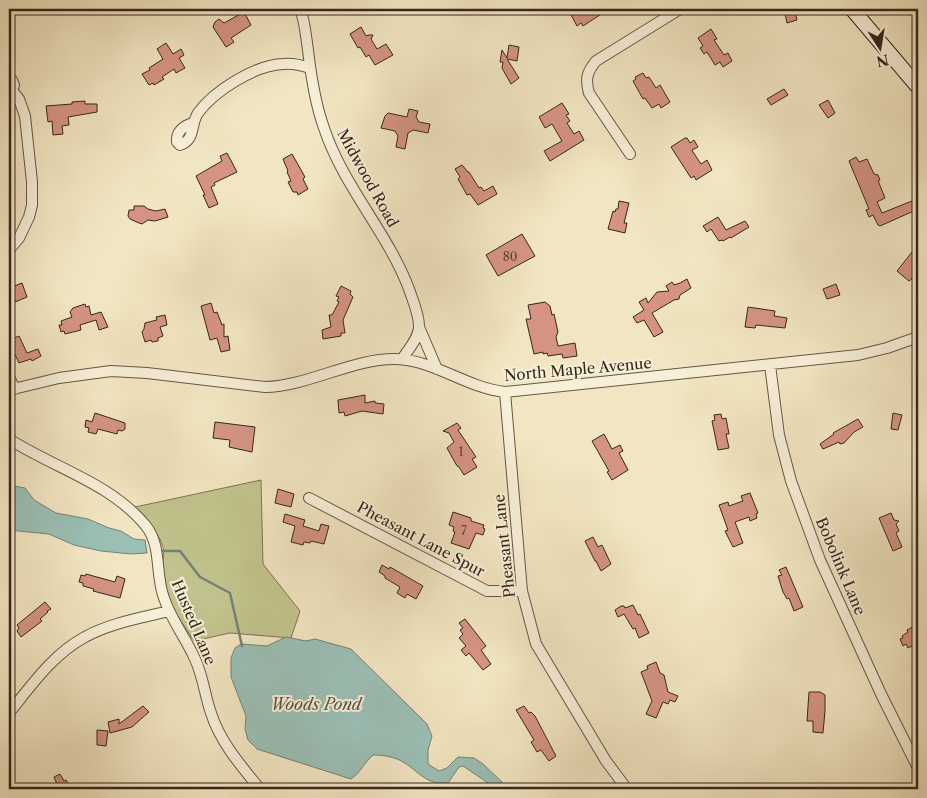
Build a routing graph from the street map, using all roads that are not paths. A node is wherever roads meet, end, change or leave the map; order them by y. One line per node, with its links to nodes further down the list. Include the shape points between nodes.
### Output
1 (300, 9): 4 (street, Midwood Road)
2 (680, 9): 9 (street, via 596,61 587,72 589,92)
3 (852, 9): 6 (main road)
4 (310, 68): 8 (street, via 283,64 251,73 207,103); 11 (street, Midwood Road, via 330,143 404,277)
5 (9, 78): 7 (street, via 13,82)
6 (918, 87)
7 (10, 91): 10 (street, via 19,99 25,116 32,205 19,238)
8 (193, 122)
9 (630, 154)
10 (9, 250)
11 (419, 327): 13 (street); 15 (street, Midwood Road)
12 (918, 336): 14 (street, North Maple Avenue, via 874,352)
13 (402, 359): 15 (street, North Maple Avenue); 17 (street, North Maple Avenue, via 357,365 280,386 111,371)
14 (770, 365): 18 (street, North Maple Avenue); 24 (street, Bobolink Lane, via 779,435 790,481 824,569)
15 (436, 369): 18 (street, North Maple Avenue, via 479,387)
16 (9, 377): 17 (street)
17 (12, 389)
18 (505, 392): 21 (street, Pheasant Lane)
19 (9, 440): 22 (street, Husted Lane, via 99,488 130,509 147,527 156,547 159,582)
20 (310, 498): 21 (street, Pheasant Lane Spur, via 487,591)
21 (522, 591): 26 (street, Pheasant Lane, via 536,644 606,761)
22 (169, 611): 23 (street, via 84,637 51,662); 25 (street, Husted Lane, via 196,659 217,727 239,764)
23 (9, 713)
24 (918, 768)
25 (260, 789)
26 (627, 789)

